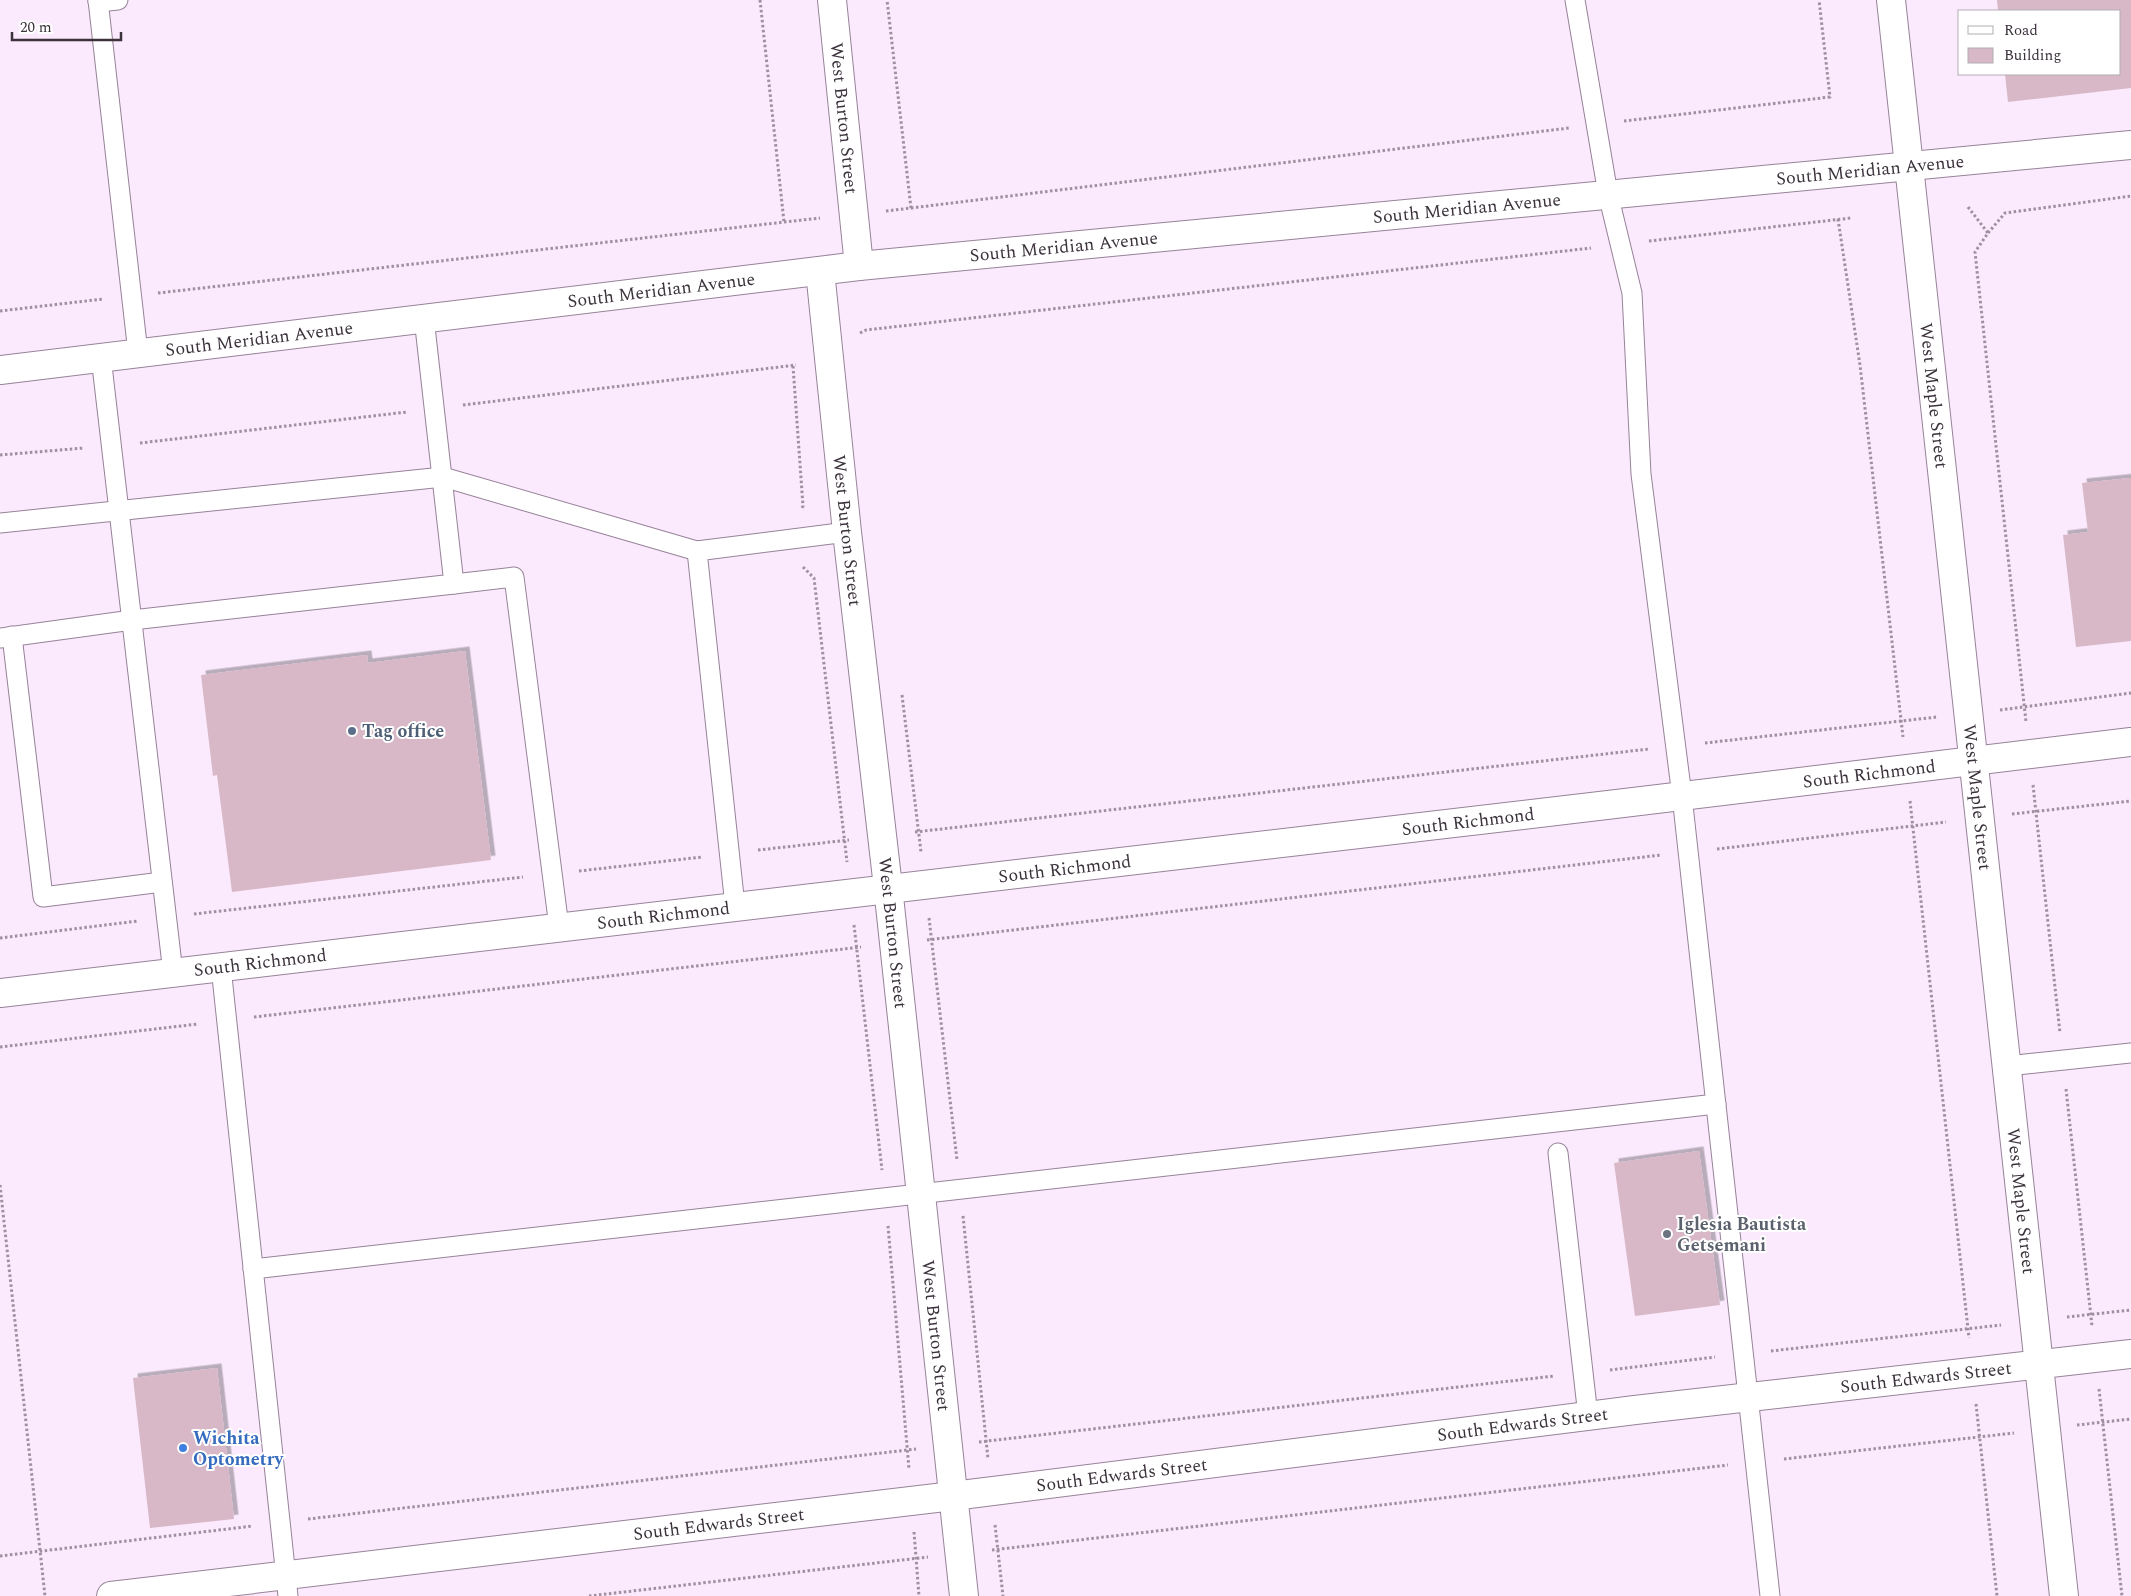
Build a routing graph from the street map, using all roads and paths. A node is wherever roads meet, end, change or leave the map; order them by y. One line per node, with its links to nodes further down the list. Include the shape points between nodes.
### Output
1 (118, 0): 8 (lane)
2 (760, 0): 19 (path)
3 (832, 0): 16 (street, West Burton Street)
4 (887, 0): 15 (path)
5 (1575, 0): 9 (lane)
6 (1819, 0): 9 (path, via 1830,97)
7 (1891, 0): 11 (street, West Maple Street)
8 (98, 1): 24 (lane)
9 (1596, 125): 12 (lane); 15 (path)
10 (2131, 145): 11 (street, South Meridian Avenue)
11 (1910, 166): 12 (street, South Meridian Avenue); 47 (street, West Maple Street)
12 (1608, 194): 21 (lane); 22 (street, South Meridian Avenue)
13 (2131, 196): 20 (path, via 2005,214)
14 (1968, 207): 20 (path)
15 (911, 208): 16 (path)
16 (854, 214): 19 (path); 22 (street, West Burton Street)
17 (1851, 218): 18 (path)
18 (1838, 219): 21 (path); 48 (path, via 1860,365)
19 (784, 222): 24 (path)
20 (1988, 232): 46 (path, via 1975,252)
21 (1620, 244): 27 (path, via 866,330); 50 (lane, via 1632,293 1641,474)
22 (859, 266): 23 (street, South Meridian Avenue)
23 (820, 271): 26 (street, South Meridian Avenue); 27 (street, West Burton Street)
24 (131, 296): 25 (path); 28 (lane)
25 (0, 311)
26 (424, 318): 28 (street, South Meridian Avenue); 32 (lane)
27 (828, 349): 30 (path); 38 (street, West Burton Street)
28 (138, 353): 29 (street, South Meridian Avenue)
29 (100, 357): 31 (street, South Meridian Avenue); 33 (lane)
30 (793, 366): 32 (path); 39 (path, via 803,506 793,527)
31 (0, 370)
32 (434, 408): 33 (path); 35 (lane)
33 (111, 446): 34 (path); 36 (lane)
34 (0, 455)
35 (443, 477): 36 (lane); 40 (lane); 41 (lane)
36 (119, 509): 37 (lane); 42 (lane)
37 (0, 523)
38 (846, 532): 39 (lane); 60 (street, West Burton Street)
39 (795, 539): 40 (lane); 61 (path, via 799,564 814,578)
40 (697, 551): 63 (lane)
41 (454, 584): 42 (lane); 64 (lane, via 514,577)
42 (132, 620): 43 (lane); 65 (lane)
43 (6, 637): 65 (lane, via 43,897)
44 (900, 685): 59 (path)
45 (2131, 693): 46 (path)
46 (2024, 707): 47 (path); 51 (path)
47 (1969, 713): 48 (path); 52 (street, West Maple Street)
48 (1901, 721): 50 (path); 53 (path)
49 (2131, 742): 51 (street, South Richmond)
50 (1676, 746): 54 (lane); 59 (path)
51 (2029, 754): 52 (street, South Richmond); 56 (path)
52 (1974, 761): 53 (street, South Richmond); 57 (street, West Maple Street)
53 (1907, 769): 54 (street, South Richmond); 58 (path)
54 (1682, 796): 62 (lane); 66 (street, South Richmond)
55 (2131, 801): 56 (path)
56 (2036, 812): 57 (path); 82 (path)
57 (1980, 818): 58 (path); 83 (street, West Maple Street)
58 (1912, 826): 62 (path); 94 (path)
59 (918, 832): 60 (path); 66 (path)
60 (882, 836): 61 (path); 67 (street, West Burton Street)
61 (844, 840): 63 (path); 68 (path)
62 (1688, 852): 73 (path); 84 (lane)
63 (729, 854): 64 (path); 69 (lane)
64 (552, 874): 70 (path); 71 (lane)
65 (162, 882): 70 (lane)
66 (925, 884): 67 (street, South Richmond); 73 (path)
67 (888, 888): 68 (street, South Richmond); 74 (street, West Burton Street)
68 (850, 892): 69 (street, South Richmond); 75 (path)
69 (735, 906): 71 (street, South Richmond)
70 (167, 917): 72 (path); 77 (lane)
71 (559, 927): 76 (street, South Richmond)
72 (0, 938)
73 (931, 939): 74 (path); 87 (path)
74 (894, 943): 75 (path); 88 (street, West Burton Street)
75 (856, 948): 79 (path); 89 (path)
76 (221, 967): 77 (street, South Richmond); 79 (lane)
77 (173, 973): 78 (street, South Richmond)
78 (0, 993)
79 (227, 1021): 80 (path); 90 (lane)
80 (0, 1047)
81 (2131, 1053): 82 (lane)
82 (2063, 1060): 83 (lane); 92 (path)
83 (2007, 1066): 93 (street, West Maple Street)
84 (1716, 1104): 87 (lane); 95 (lane)
85 (1558, 1153): 100 (lane)
86 (0, 1185): 116 (path)
87 (960, 1188): 88 (lane); 107 (path)
88 (920, 1193): 89 (lane); 108 (street, West Burton Street)
89 (885, 1197): 90 (lane); 109 (path)
90 (253, 1269): 114 (lane)
91 (2131, 1310): 92 (path)
92 (2091, 1315): 93 (path); 97 (path)
93 (2034, 1321): 94 (path); 98 (street, West Maple Street)
94 (1968, 1329): 95 (path); 99 (path)
95 (1743, 1354): 100 (path); 101 (lane)
96 (2131, 1354): 97 (street, South Edwards Street)
97 (2096, 1358): 98 (street, South Edwards Street); 104 (path)
98 (2039, 1364): 99 (street, South Edwards Street); 105 (street, West Maple Street)
99 (1973, 1372): 101 (street, South Edwards Street); 106 (path)
100 (1583, 1373): 102 (lane); 107 (path)
101 (1748, 1398): 102 (street, South Edwards Street); 110 (lane)
102 (1588, 1416): 111 (street, South Edwards Street)
103 (2131, 1419): 104 (path)
104 (2103, 1422): 105 (path); 130 (path)
105 (2046, 1429): 106 (path); 129 (street, West Maple Street)
106 (1980, 1436): 110 (path); 128 (path)
107 (986, 1441): 108 (path); 111 (path)
108 (947, 1446): 109 (path); 112 (street, West Burton Street)
109 (907, 1450): 113 (path); 114 (path)
110 (1755, 1462): 115 (path); 127 (lane)
111 (992, 1490): 112 (street, South Edwards Street); 115 (path)
112 (953, 1496): 113 (street, South Edwards Street); 117 (street, West Burton Street)
113 (911, 1500): 119 (path); 120 (street, South Edwards Street)
114 (280, 1522): 116 (path); 120 (lane)
115 (998, 1549): 117 (path); 126 (path)
116 (40, 1551): 118 (path); 121 (path)
117 (959, 1554): 119 (path); 125 (street, West Burton Street)
118 (0, 1556)
119 (916, 1559): 123 (path); 124 (path)
120 (287, 1585): 122 (street, South Edwards Street)
121 (44, 1596)
122 (111, 1596)
123 (588, 1596)
124 (919, 1596)
125 (964, 1596)
126 (1003, 1596)
127 (1770, 1596)
128 (1997, 1596)
129 (2064, 1596)
130 (2122, 1596)

